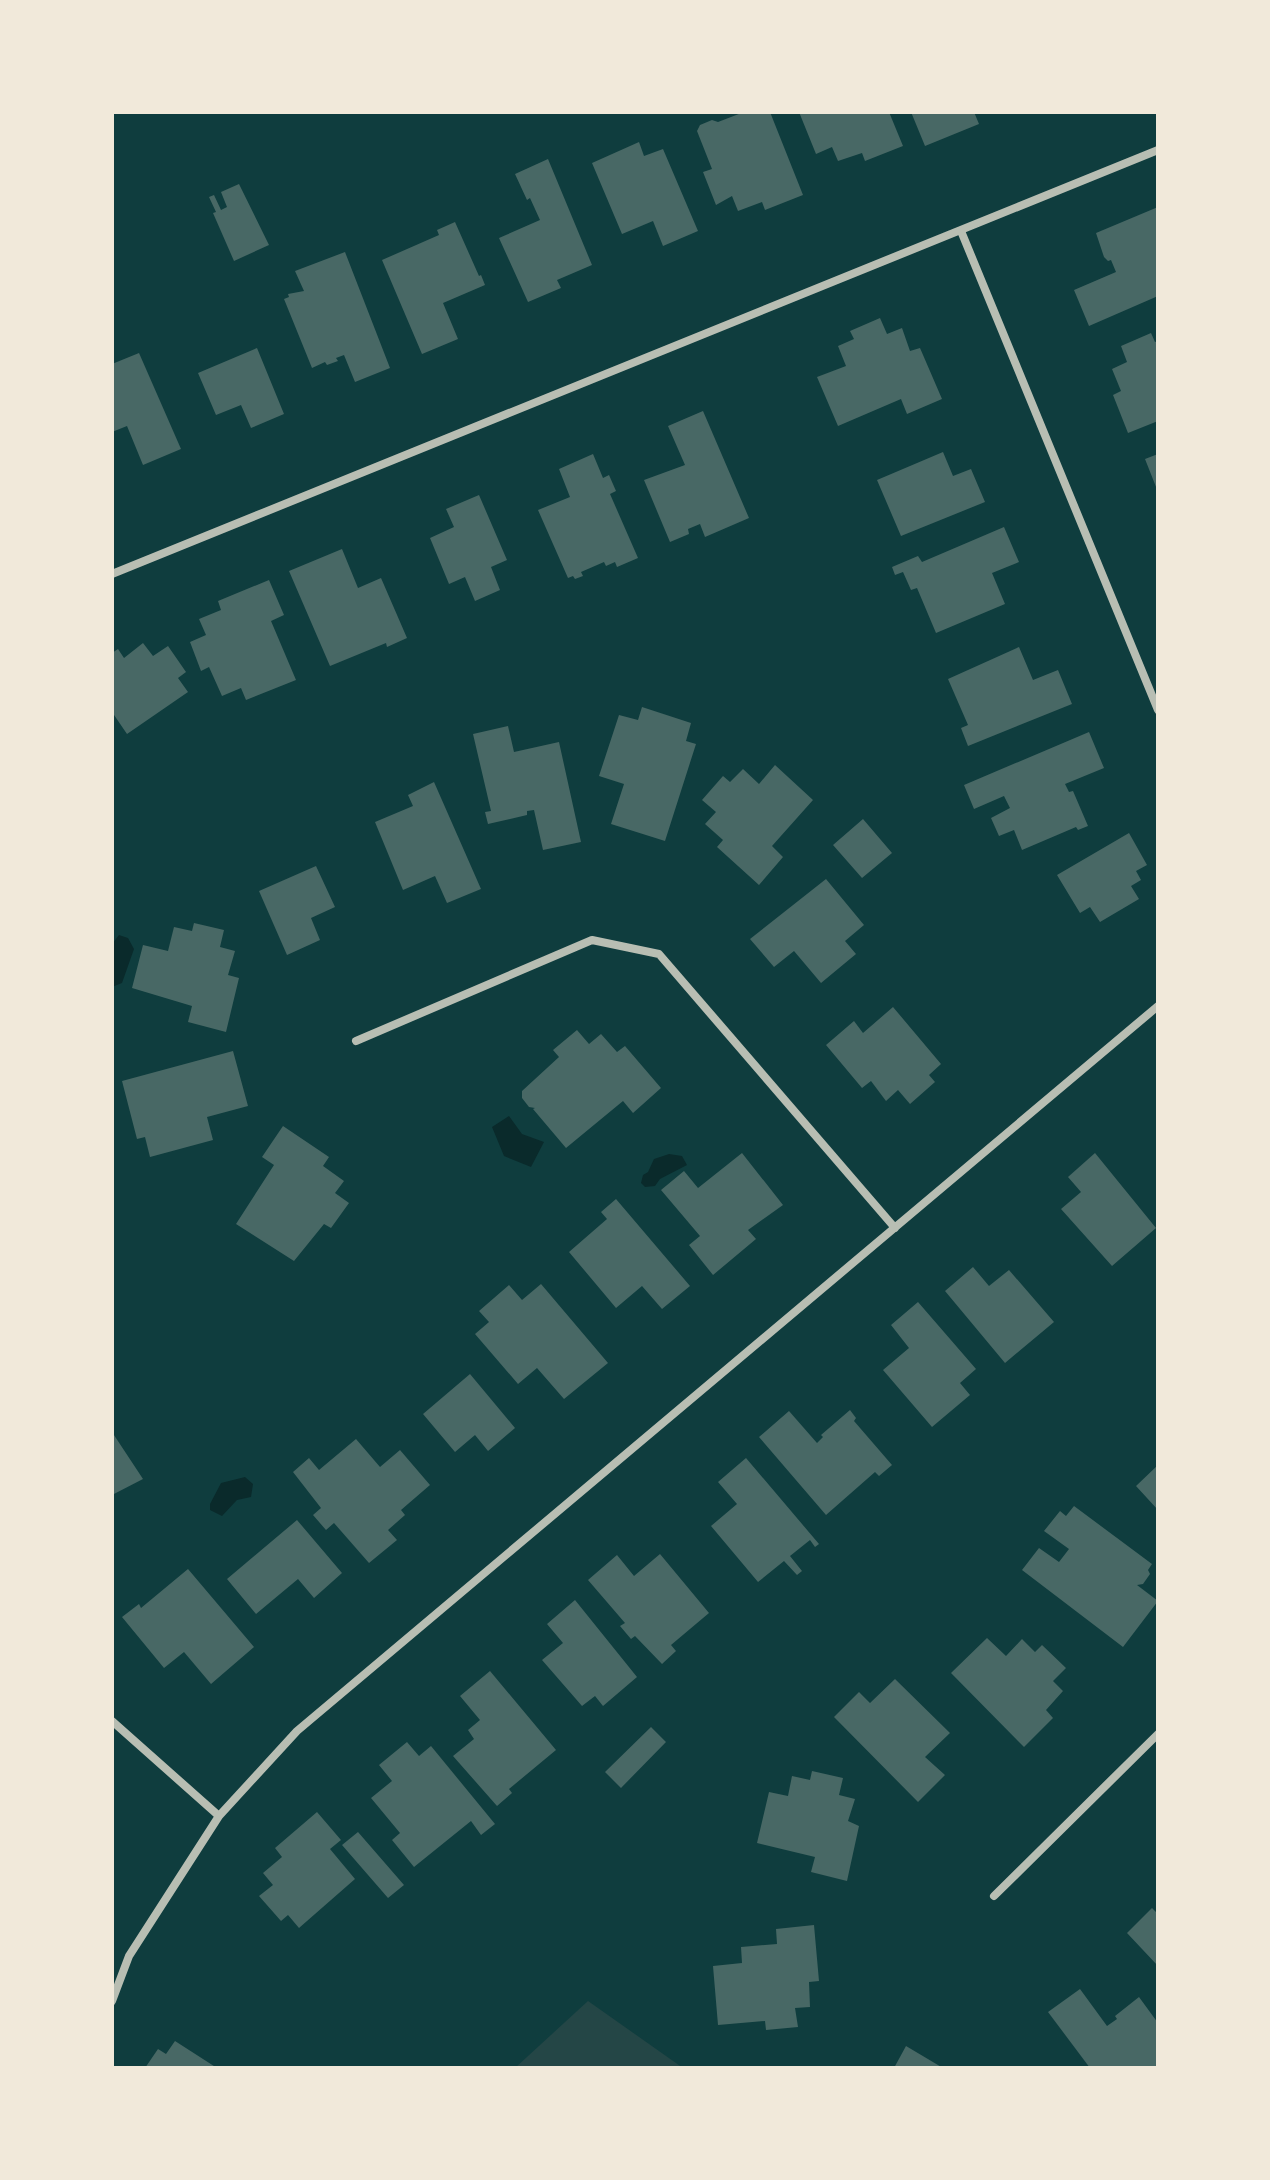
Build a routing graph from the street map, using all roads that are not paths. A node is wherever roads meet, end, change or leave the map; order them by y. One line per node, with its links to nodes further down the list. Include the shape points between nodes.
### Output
1 (1158, 150): 2 (street)
2 (961, 231): 3 (street); 4 (street)
3 (112, 574)
4 (1158, 710)
5 (1158, 1006): 7 (street)
6 (356, 1041): 7 (street, via 592,940 659,954)
7 (895, 1228): 10 (street, via 297,1731)
8 (112, 1721): 10 (street)
9 (1158, 1734): 11 (street)
10 (219, 1816): 12 (street, via 129,1956)
11 (994, 1896)
12 (112, 2001)

